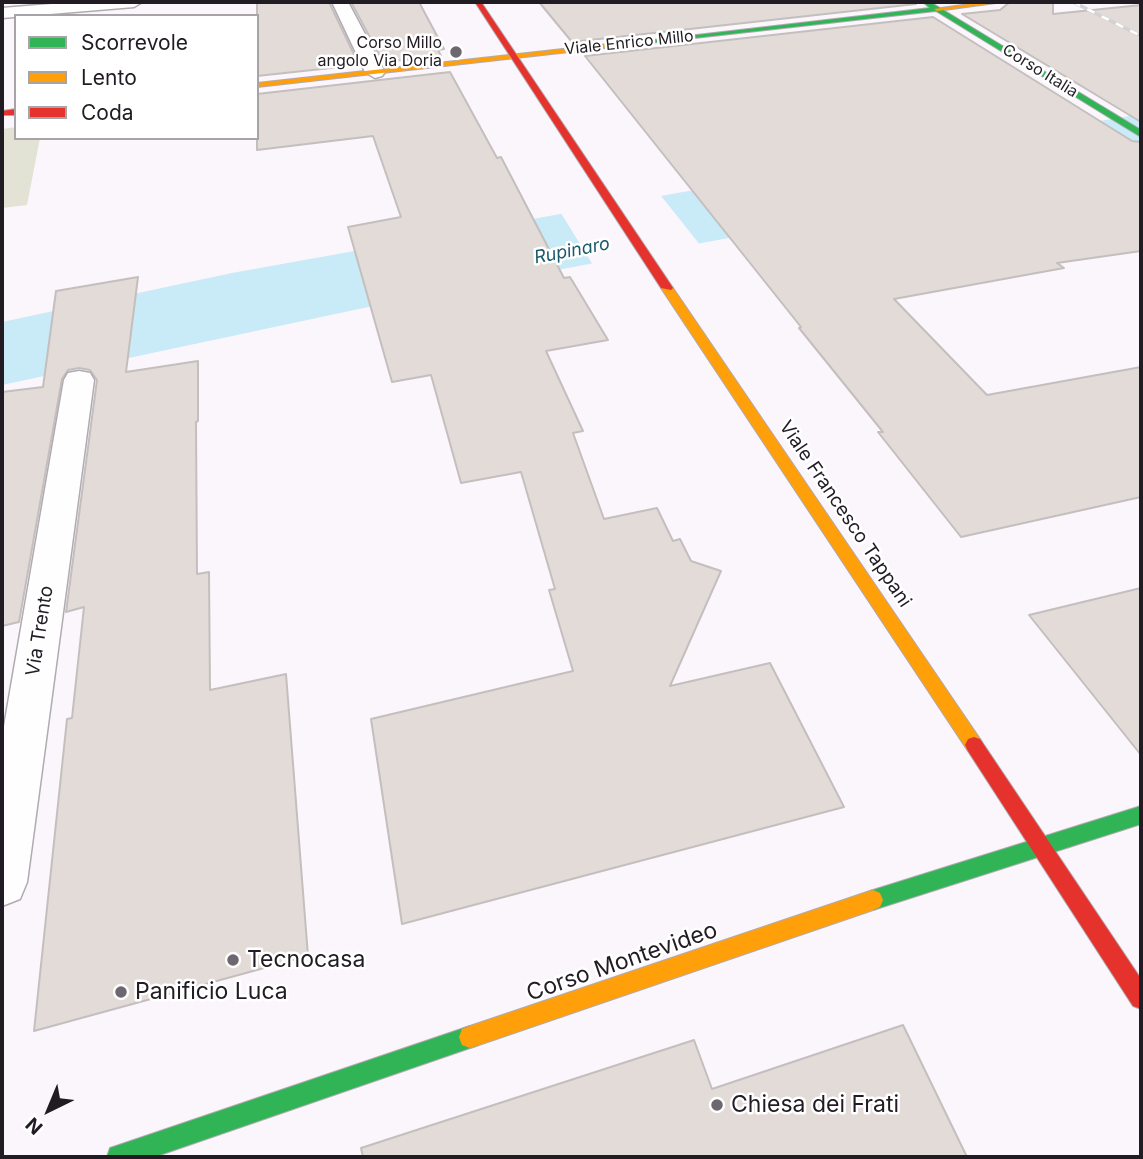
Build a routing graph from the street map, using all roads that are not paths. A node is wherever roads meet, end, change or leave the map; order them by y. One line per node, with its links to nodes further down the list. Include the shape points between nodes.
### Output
1 (134, 2): 6 (street)
2 (340, 2): 8 (street)
3 (478, 2): 7 (main road, Viale Francesco Tappani)
4 (1000, 2): 5 (main road, Viale Enrico Millo)
5 (932, 5): 7 (main road, Viale Enrico Millo); 10 (main road, Corso Italia)
6 (2, 13)
7 (513, 55): 8 (main road, Viale Enrico Millo); 13 (main road, Viale Francesco Tappani)
8 (375, 72): 9 (main road, Viale Enrico Millo)
9 (259, 85)
10 (1141, 134)
11 (79, 380): 14 (street, Via Trento)
12 (1141, 815): 13 (main road, Corso Montevideo)
13 (1040, 846): 15 (main road, Viale Francesco Tappani); 16 (main road, Corso Montevideo)
14 (2, 882)
15 (1141, 998)
16 (127, 1156)

